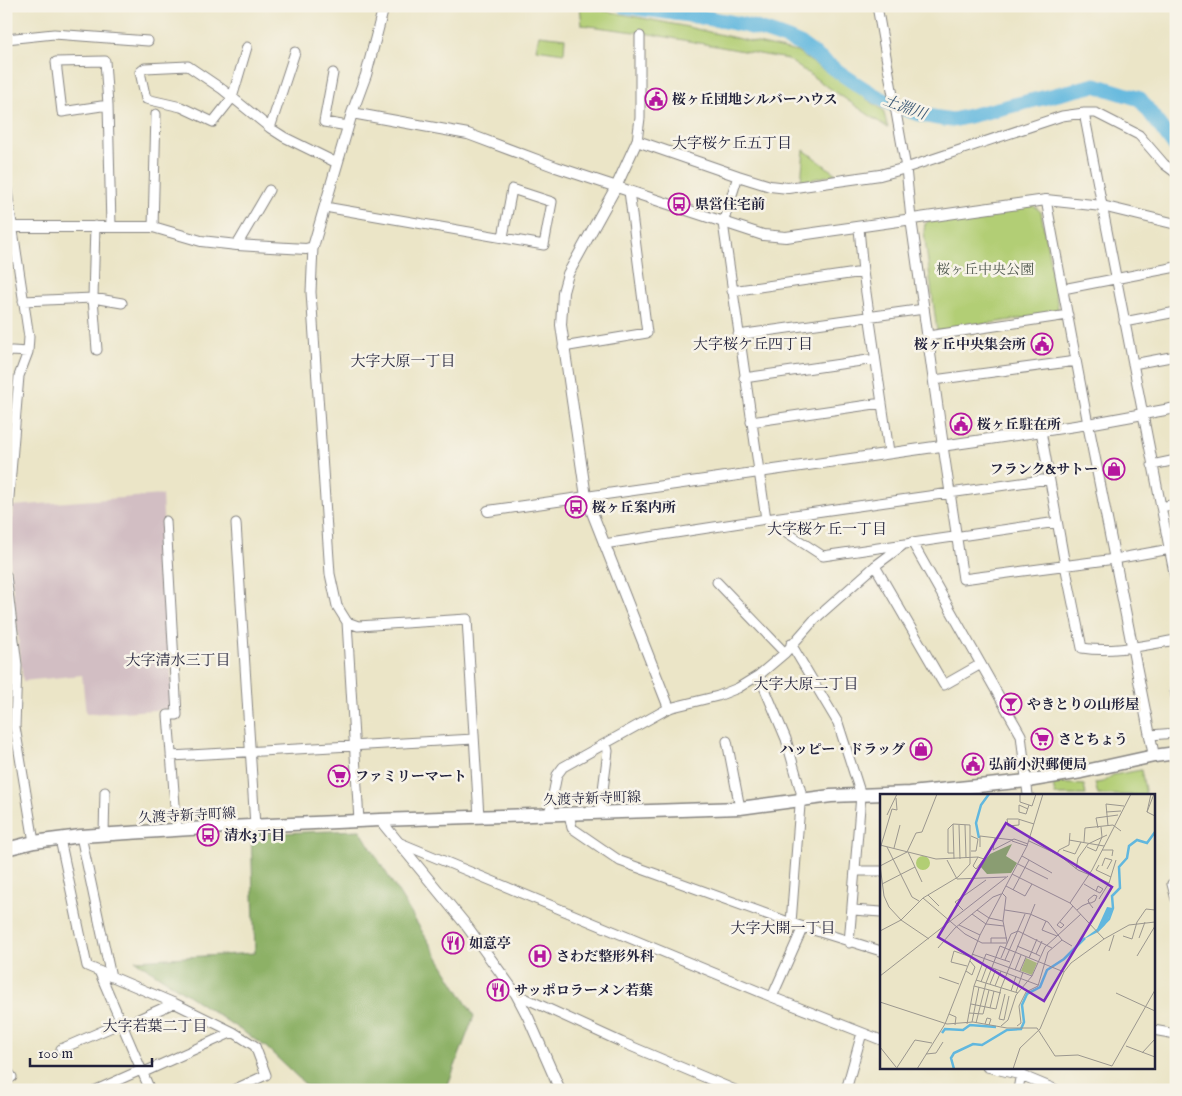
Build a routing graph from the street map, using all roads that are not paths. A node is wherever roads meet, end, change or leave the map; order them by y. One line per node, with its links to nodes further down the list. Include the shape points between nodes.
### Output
1 (384, 6): 11 (street, via 366,75)
2 (877, 6): 18 (street)
3 (640, 36): 16 (street)
4 (6, 39): 5 (street, via 54,34)
5 (148, 42)
6 (247, 47): 9 (street)
7 (295, 52): 15 (street)
8 (333, 73): 14 (street, via 324,122)
9 (232, 98): 9 (street, via 188,66 145,68 140,72 146,99 181,107 213,122); 15 (street)
10 (108, 105): 10 (street, via 62,112 56,62 105,61); 32 (street)
11 (352, 113): 14 (street); 22 (street, via 468,134)
12 (1084, 113): 18 (street, via 1062,116); 19 (street, via 1096,113 1140,135); 26 (street)
13 (156, 114): 34 (street)
14 (348, 126): 17 (street)
15 (270, 128): 17 (street)
16 (637, 141): 20 (street); 22 (street)
17 (337, 164): 27 (street)
18 (906, 168): 20 (street, via 880,175 788,188); 28 (street)
19 (1176, 174)
20 (738, 176): 29 (street)
21 (6, 184): 33 (street)
22 (616, 187): 24 (street); 54 (street, via 568,274 561,309)
23 (269, 190): 37 (street)
24 (629, 191): 29 (street); 54 (street, via 647,333)
25 (1046, 200): 26 (street); 28 (street); 42 (street)
26 (1102, 206): 30 (street); 41 (street)
27 (325, 208): 36 (street); 38 (street)
28 (911, 219): 35 (street); 47 (street)
29 (723, 223): 35 (street, via 763,235 786,236); 43 (street)
30 (1176, 224)
31 (95, 226): 32 (street); 33 (street); 44 (street)
32 (111, 226): 34 (street)
33 (9, 227): 45 (street)
34 (153, 227): 37 (street, via 201,241)
35 (859, 228): 40 (street)
36 (503, 237): 36 (street, via 512,189 552,202 544,246)
37 (237, 245): 38 (street, via 306,249)
38 (313, 246): 96 (street, via 311,292 330,574 337,606)
39 (1176, 267): 41 (street)
40 (863, 272): 43 (street); 50 (street)
41 (1116, 279): 42 (street); 51 (street)
42 (1063, 289): 49 (street)
43 (732, 291): 52 (street)
44 (94, 298): 45 (street); 46 (street); 55 (street)
45 (23, 301): 57 (street)
46 (122, 303)
47 (924, 309): 50 (street); 53 (street)
48 (1176, 312): 51 (street)
49 (1068, 315): 53 (street); 60 (street)
50 (868, 316): 52 (street); 59 (street)
51 (1124, 322): 61 (street)
52 (738, 335): 62 (street)
53 (928, 336): 63 (street)
54 (563, 347): 77 (street)
55 (97, 350)
56 (6, 352): 57 (street)
57 (28, 352): 85 (street, via 19,376)
58 (1176, 356): 61 (street)
59 (875, 359): 62 (street); 64 (street)
60 (1076, 361): 63 (street); 68 (street)
61 (1132, 364): 66 (street)
62 (744, 378): 67 (street)
63 (934, 380): 70 (street)
64 (882, 404): 67 (street); 71 (street)
65 (1176, 408): 66 (street)
66 (1142, 414): 68 (street); 73 (street)
67 (751, 422): 74 (street)
68 (1088, 424): 69 (street); 90 (street)
69 (1041, 431): 70 (street); 75 (street)
70 (943, 446): 71 (street); 76 (street)
71 (890, 452): 74 (street)
72 (1176, 460): 73 (street)
73 (1152, 465): 79 (street)
74 (758, 472): 77 (street); 81 (street)
75 (1049, 480): 76 (street); 83 (street)
76 (950, 493): 81 (street); 86 (street)
77 (586, 497): 80 (street); 88 (street)
78 (1176, 504): 79 (street)
79 (1161, 507): 89 (street)
80 (488, 511)
81 (766, 519): 87 (street, via 823,556); 88 (street)
82 (166, 522): 113 (street, via 177,715 168,715)
83 (1057, 522): 86 (street); 91 (street)
84 (236, 523): 111 (street)
85 (6, 533)
86 (956, 536): 87 (street); 91 (street, via 963,579)
87 (908, 543): 92 (street); 102 (street)
88 (604, 544): 104 (street)
89 (1172, 549): 90 (street); 95 (street)
90 (1115, 559): 91 (street); 100 (street)
91 (1065, 565): 100 (street, via 1082,648)
92 (875, 566): 98 (street); 102 (street, via 944,685)
93 (6, 575): 99 (street)
94 (717, 582): 101 (street)
95 (1176, 584)
96 (348, 622): 107 (street, via 358,626 467,619); 110 (street)
97 (1176, 640): 100 (street)
98 (791, 644): 101 (street); 121 (street, via 838,723)
99 (11, 647): 135 (street, via 17,665 15,727)
100 (1132, 647): 106 (street)
101 (785, 653): 103 (street)
102 (981, 664): 115 (street, via 1021,735)
103 (759, 676): 104 (street, via 718,696); 122 (street, via 786,740)
104 (669, 708): 109 (street)
105 (1176, 733): 106 (street)
106 (1150, 735): 114 (street)
107 (474, 739): 110 (street); 127 (street)
108 (727, 741): 123 (street)
109 (606, 743): 124 (street, via 608,751); 126 (street, via 563,766 557,775)
110 (355, 746): 111 (street); 129 (street)
111 (250, 752): 113 (street); 130 (street)
112 (1176, 753): 114 (main road, 久渡寺新寺町線)
113 (171, 756): 131 (street)
114 (1154, 756): 115 (main road, 久渡寺新寺町線)
115 (1027, 780): 116 (main road, 久渡寺新寺町線); 120 (street)
116 (969, 791): 119 (main road, 久渡寺新寺町線)
117 (105, 792): 132 (street)
118 (880, 794): 121 (main road, 久渡寺新寺町線)
119 (886, 794)
120 (1028, 794)
121 (861, 795): 122 (main road, 久渡寺新寺町線); 138 (street)
122 (801, 800): 123 (main road, 久渡寺新寺町線); 144 (street)
123 (740, 808): 124 (main road, 久渡寺新寺町線)
124 (600, 813): 125 (main road, 久渡寺新寺町線)
125 (569, 814): 126 (main road, 久渡寺新寺町線); 144 (street, via 572,828 620,861)
126 (549, 815): 127 (main road, 久渡寺新寺町線)
127 (479, 817): 128 (main road, 久渡寺新寺町線)
128 (380, 820): 129 (main road, 久渡寺新寺町線); 136 (street)
129 (359, 821): 130 (main road, 久渡寺新寺町線)
130 (255, 826): 131 (main road, 久渡寺新寺町線)
131 (177, 830): 132 (main road, 久渡寺新寺町線)
132 (104, 834): 133 (main road, 久渡寺新寺町線)
133 (81, 836): 134 (main road, 久渡寺新寺町線); 149 (street)
134 (60, 839): 135 (main road, 久渡寺新寺町線); 148 (street, via 88,966)
135 (34, 842): 137 (main road, 久渡寺新寺町線)
136 (397, 842): 150 (street, via 466,925); 151 (street)
137 (6, 849)
138 (856, 871): 139 (street); 142 (street)
139 (880, 871)
140 (1176, 882): 141 (street, via 1172,884)
141 (1176, 898)
142 (853, 910): 143 (street); 146 (street)
143 (880, 912)
144 (791, 923): 145 (street)
145 (803, 927): 146 (street); 151 (street)
146 (850, 943): 147 (street)
147 (880, 951)
148 (99, 971): 149 (street); 153 (street)
149 (111, 977): 152 (street)
150 (516, 994): 165 (street); 169 (street)
151 (772, 997): 156 (street)
152 (174, 1003): 153 (street); 155 (street)
153 (122, 1025): 159 (street); 162 (street)
154 (1154, 1030): 157 (street)
155 (233, 1032): 162 (street); 168 (street, via 255,1046 266,1075)
156 (862, 1033): 158 (street); 171 (street)
157 (1176, 1034)
158 (880, 1040)
159 (61, 1049)
160 (6, 1068): 164 (street, via 12,1077)
161 (996, 1068): 163 (street)
162 (142, 1071): 166 (street); 167 (street)
163 (1022, 1071): 172 (street); 173 (street)
164 (6, 1081)
165 (718, 1086): 170 (street)
166 (96, 1090)
167 (150, 1090)
168 (233, 1090)
169 (560, 1090)
170 (735, 1090)
171 (846, 1090)
172 (1018, 1090)
173 (1057, 1090)

